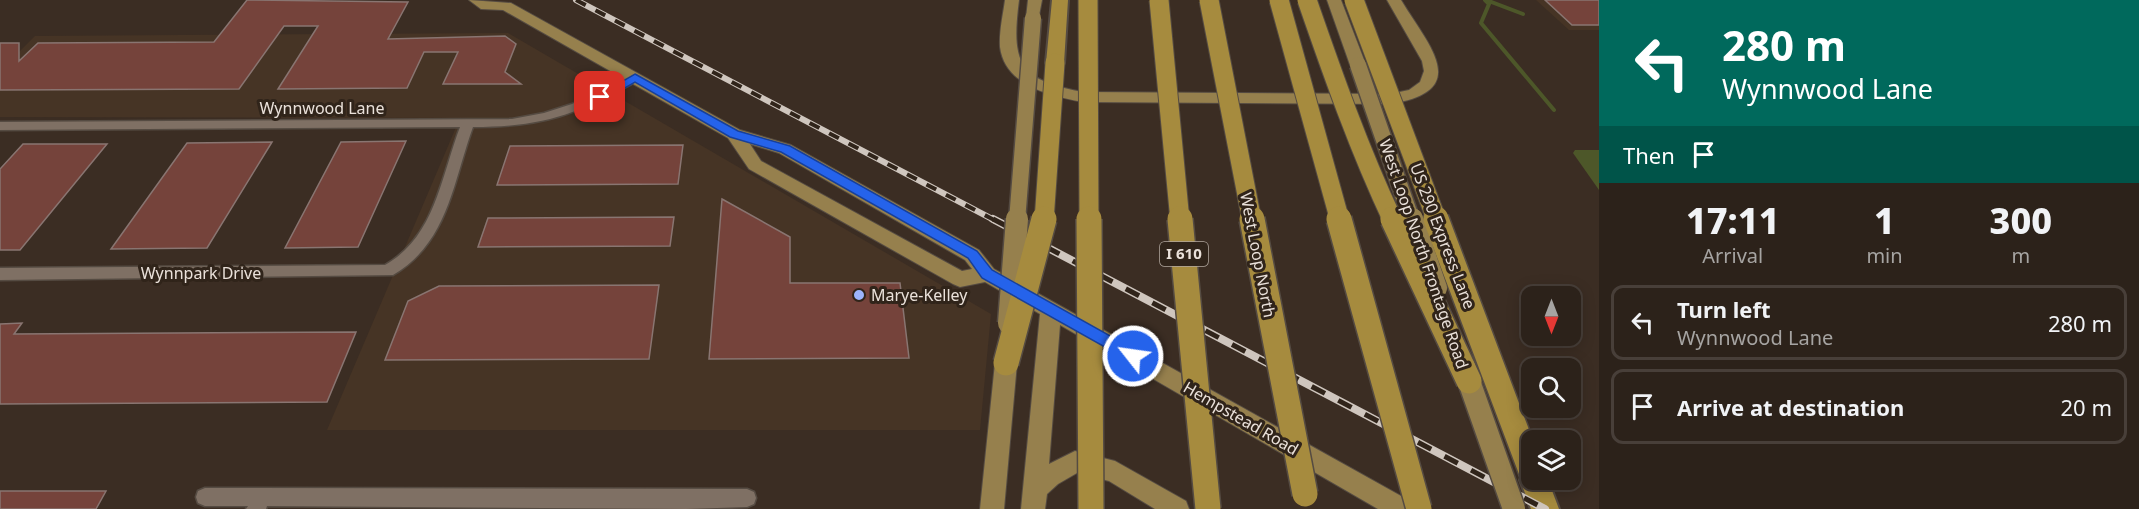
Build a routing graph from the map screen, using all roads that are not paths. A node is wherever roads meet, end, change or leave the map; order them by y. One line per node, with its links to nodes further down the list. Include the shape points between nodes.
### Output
1 (476, 0): 12 (main road, Hempstead Road, via 486,6)
2 (1012, 0): 11 (main road, via 1007,49 1011,60 1038,85 1095,99 1408,96 1425,87 1433,71)
3 (1060, 0): 21 (highway, bridge, via 1044,215)
4 (1088, 0): 32 (highway, bridge)
5 (1159, 0): 34 (highway, I 610, bridge)
6 (1209, 0): 30 (highway, West Loop North, bridge)
7 (1280, 0): 36 (highway, bridge)
8 (1307, 0): 22 (highway, bridge, via 1366,163)
9 (1334, 0): 22 (main road, West Loop North Frontage Road, bridge)
10 (1354, 0): 23 (highway, US 290 Express Lane, bridge)
11 (1394, 0)
12 (506, 3): 14 (main road, Hempstead Road)
13 (1034, 9): 21 (main road, bridge)
14 (635, 77): 15 (street, Wynnwood Lane, via 588,104 557,115); 17 (main road, Hempstead Road)
15 (467, 125): 16 (street, Wynnwood Lane); 18 (street, Wynnpark Drive, via 424,242 401,266 374,273)
16 (0, 126)
17 (734, 134): 19 (main road, Hempstead Road, via 785,149 972,255); 19 (main road, Hempstead Road, via 755,165 960,279)
18 (0, 274)
19 (987, 274): 20 (main road, Hempstead Road)
20 (1051, 309): 27 (main road); 35 (main road, Hempstead Road)
21 (1006, 363): 31 (main road)
22 (1469, 381): 37 (main road, West Loop North Frontage Road, bridge)
23 (1521, 444)
24 (1538, 490): 38 (highway)
25 (205, 498): 28 (street)
26 (747, 498): 29 (street)
27 (1034, 499): 33 (main road, via 1050,476 1075,462 1115,472)
28 (259, 503): 29 (street)
29 (676, 504)
30 (1307, 504)
31 (992, 509)
32 (1091, 509)
33 (1177, 509)
34 (1208, 509)
35 (1401, 509)
36 (1419, 509)
37 (1514, 509)
38 (1545, 509)

